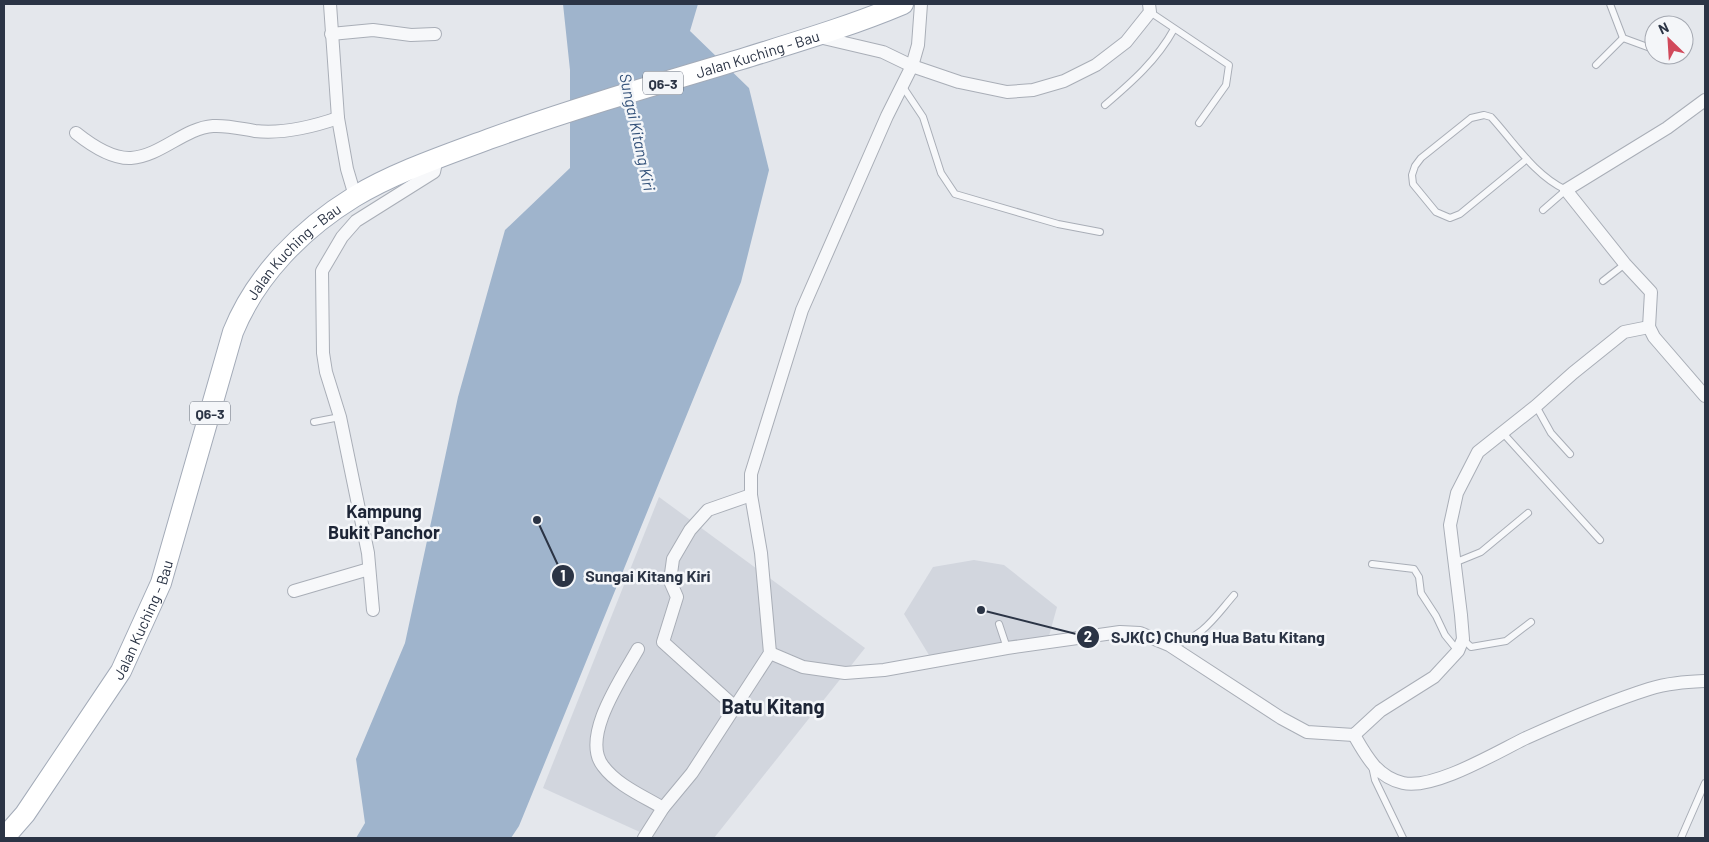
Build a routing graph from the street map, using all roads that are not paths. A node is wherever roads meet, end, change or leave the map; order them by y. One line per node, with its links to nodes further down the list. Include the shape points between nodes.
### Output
1 (330, 4): 7 (street)
2 (921, 4): 13 (street, via 918,46)
3 (1610, 4): 10 (lane)
4 (895, 5): 9 (main road, Jalan Kuching - Bau / Q6-3)
5 (1149, 8): 6 (lane); 13 (street, via 1126,42 1096,65 1064,81 1033,90 1007,92 960,82)
6 (1174, 29): 16 (lane, via 1150,64); 18 (lane, via 1228,66 1226,85)
7 (331, 34): 8 (street, via 373,30 411,35); 17 (street)
8 (434, 34)
9 (814, 36): 13 (street, via 883,52); 20 (main road, Jalan Kuching - Bau / Q6-3, via 547,118)
10 (1623, 38): 11 (lane); 12 (lane)
11 (1644, 46)
12 (1596, 65)
13 (912, 66): 14 (street)
14 (903, 87): 25 (lane, via 923,117 941,173 955,194 1058,224); 35 (street, via 887,116 802,310 751,474)
15 (1705, 100): 22 (street, via 1667,128)
16 (1105, 105)
17 (338, 118): 19 (street, via 279,131 212,126 130,158 104,152); 23 (street)
18 (1199, 123)
19 (76, 133)
20 (437, 158): 23 (main road, Jalan Kuching - Bau / Q6-3); 31 (street, via 434,172 356,221 342,237 322,271 326,372)
21 (1527, 159): 21 (lane, via 1491,117 1484,115 1471,118 1421,158 1412,175 1413,184 1436,212 1450,218 1460,214); 22 (lane, via 1552,183)
22 (1566, 190): 24 (lane); 26 (street)
23 (355, 196): 57 (main road, Jalan Kuching - Bau / Q6-3, via 308,231 279,258 241,312 161,583 121,671 25,814)
24 (1543, 210)
25 (1100, 232)
26 (1624, 264): 27 (lane); 28 (street, via 1651,292)
27 (1604, 281)
28 (1649, 327): 29 (street, via 1654,338); 30 (street, via 1624,332)
29 (1705, 396)
30 (1536, 406): 33 (street); 34 (lane, via 1551,433)
31 (340, 417): 32 (lane); 40 (street)
32 (314, 422)
33 (1502, 432): 37 (lane); 38 (street, via 1478,452 1457,493 1450,525)
34 (1570, 454)
35 (751, 495): 50 (street, via 761,553); 52 (street, via 708,510 690,530 673,559 670,581 677,597 663,642)
36 (1528, 513): 38 (lane, via 1481,552)
37 (1600, 540)
38 (1454, 563): 47 (street)
39 (1372, 564): 47 (lane, via 1414,569 1424,598 1445,635)
40 (369, 569): 41 (street); 43 (street)
41 (294, 591)
42 (1234, 595): 46 (lane, via 1205,629 1188,642)
43 (373, 610)
44 (1531, 622): 47 (lane, via 1506,641 1471,647)
45 (999, 624): 48 (lane)
46 (1169, 645): 48 (street, via 1140,633 1120,632); 53 (street, via 1307,732)
47 (1460, 645): 53 (street, via 1434,677 1380,711)
48 (1007, 648): 50 (street, via 845,674 803,667)
49 (638, 649): 56 (street, via 603,713 596,751 601,764 612,776)
50 (770, 653): 52 (street)
51 (1705, 681): 54 (street, via 1651,688 1425,783 1402,783 1385,776)
52 (735, 707): 56 (street, via 692,773)
53 (1354, 735): 54 (street)
54 (1372, 765): 59 (lane, via 1375,780)
55 (1705, 783): 60 (lane)
56 (663, 808): 58 (street)
57 (4, 838)
58 (644, 838)
59 (1403, 838)
60 (1681, 838)

